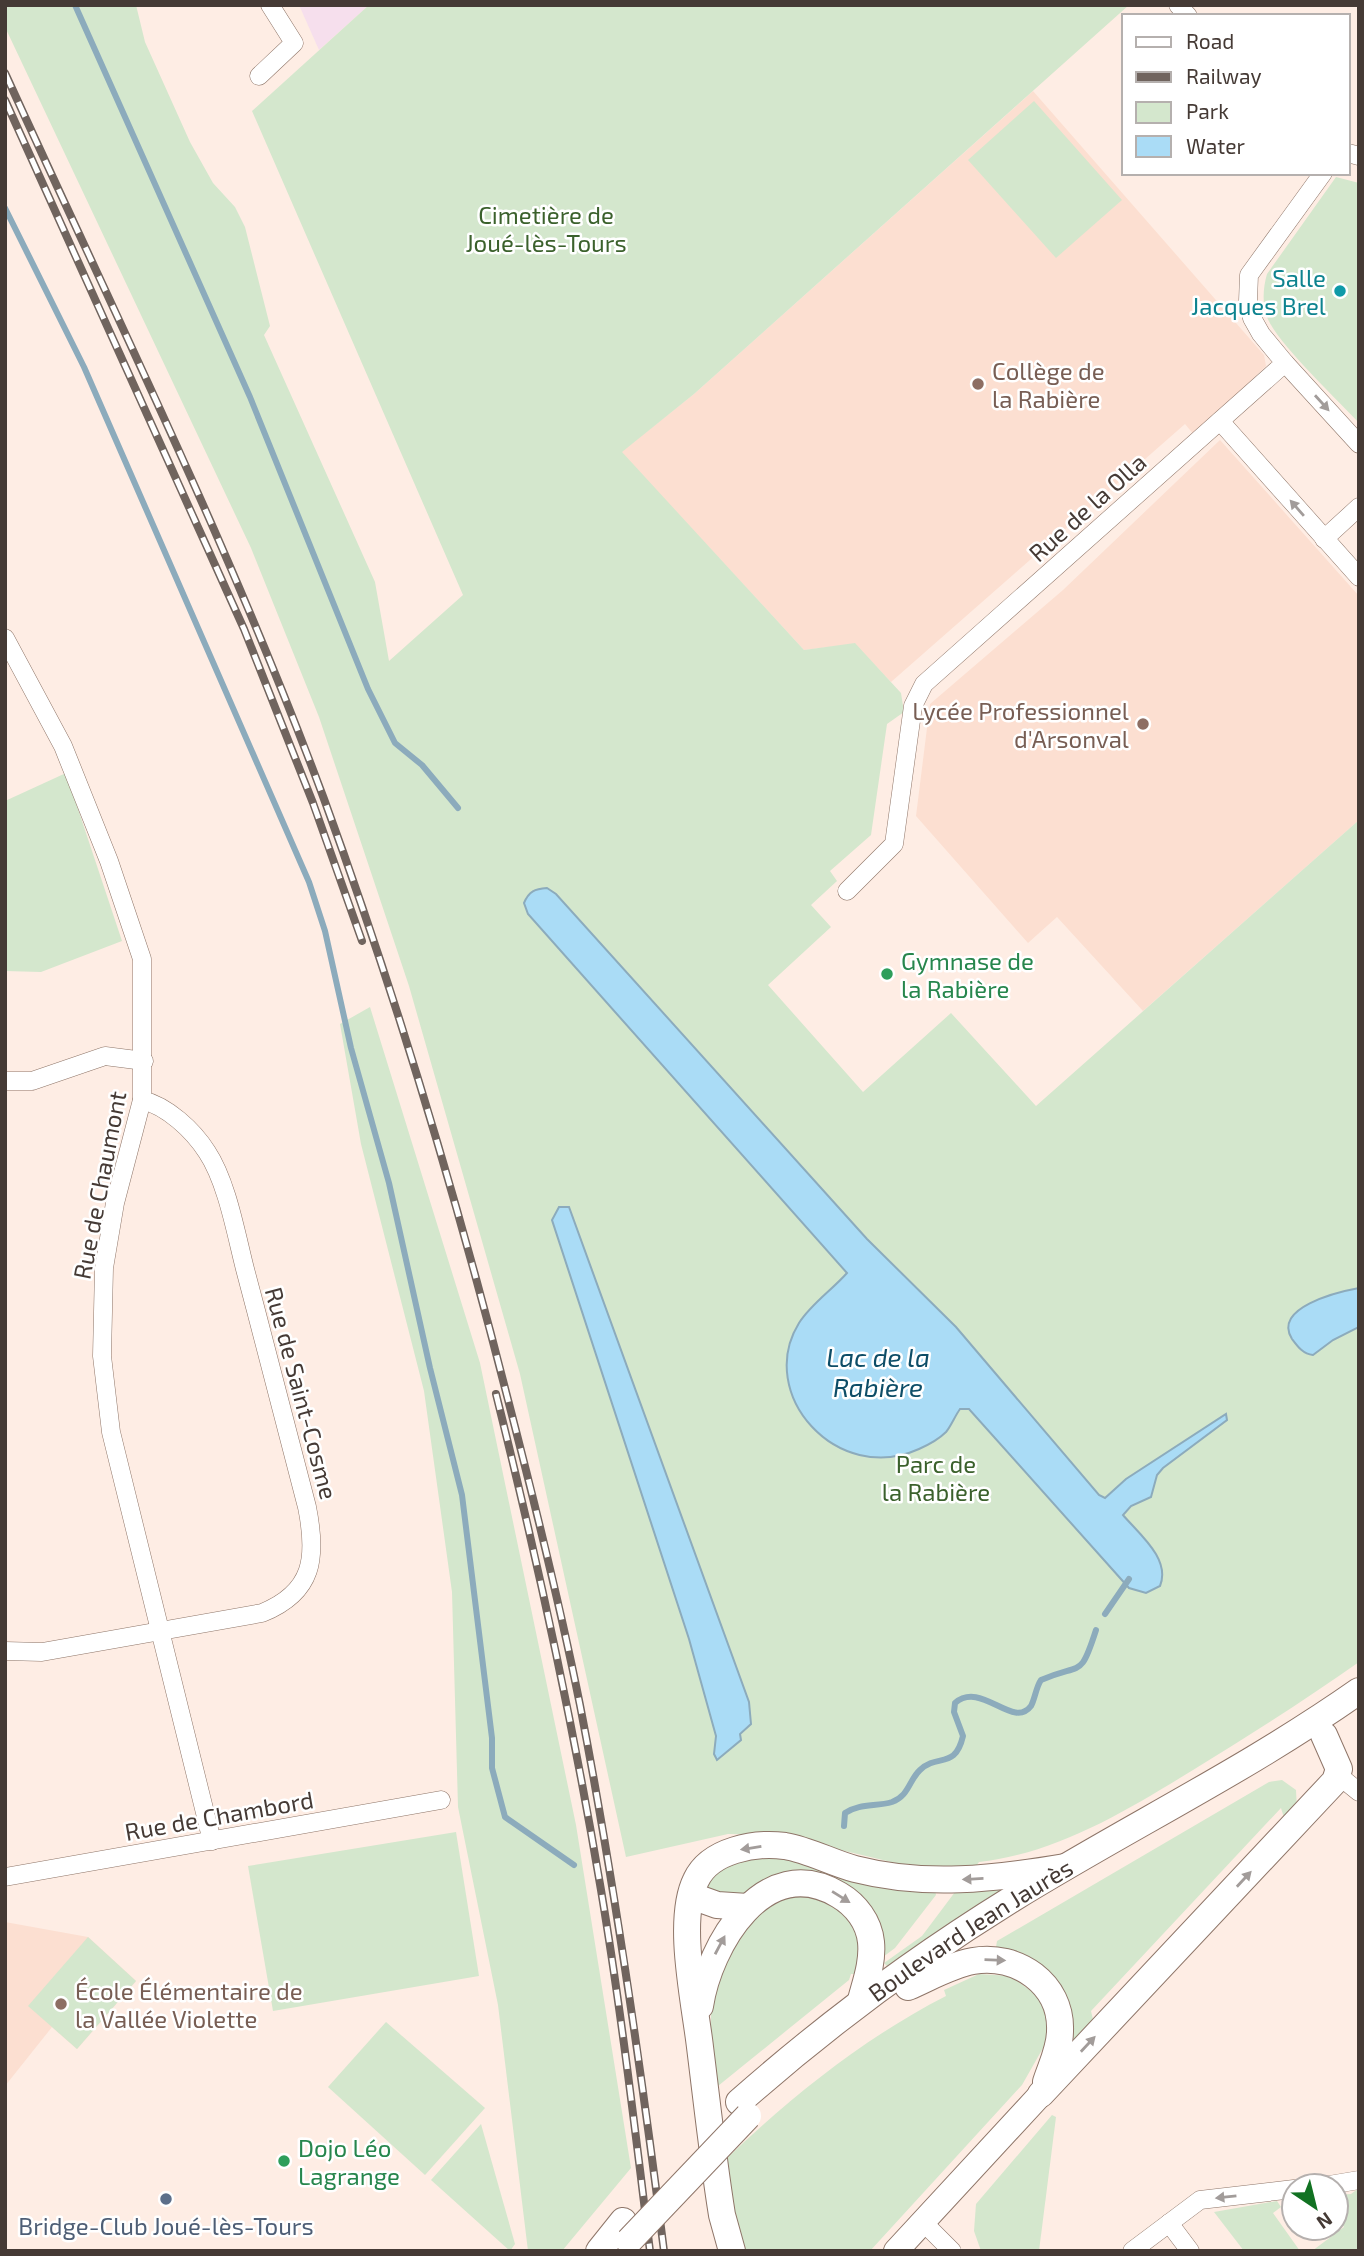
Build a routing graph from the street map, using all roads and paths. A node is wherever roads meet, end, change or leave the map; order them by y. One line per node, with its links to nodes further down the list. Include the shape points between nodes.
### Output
1 (270, 5): 2 (street, via 294,43)
2 (259, 76)
3 (1322, 175): 4 (street, via 1250,275 1252,318)
4 (1285, 363): 5 (street, Rue de la Olla); 6 (street, one-way to 6)
5 (1220, 421): 8 (street, one-way to 5); 11 (street, Rue de la Olla, via 924,684 913,706 894,844)
6 (1359, 444)
7 (1359, 507): 8 (street)
8 (1324, 539): 9 (street)
9 (1359, 577)
10 (5, 638): 12 (street, Rue de Chaumont, via 63,746 142,959)
11 (847, 891)
12 (144, 1061): 13 (street, via 105,1056 33,1081); 14 (street, Rue de Chaumont)
13 (5, 1081)
14 (142, 1100): 15 (street, Rue de Chaumont, via 104,1268 102,1356 111,1432); 15 (street, Rue de Saint-Cosme, via 154,1103 181,1124 208,1153 215,1168 307,1507 313,1545 307,1577 277,1607)
15 (161, 1631): 16 (street, Rue de Saint-Cosme, via 42,1652); 23 (street, Rue de Chaumont)
16 (5, 1651)
17 (1359, 1690): 24 (main road, Boulevard Jean Jaurès, via 1243,1766)
18 (1359, 1711): 19 (main road, Boulevard Jean Jaurès)
19 (1324, 1735): 20 (main road); 28 (main road, Boulevard Jean Jaurès, via 989,1933)
20 (1338, 1775): 21 (street); 31 (main road, one-way to 20)
21 (1359, 1792)
22 (441, 1800): 23 (street, Rue de Chambord)
23 (212, 1841): 25 (street, Rue de Chambord)
24 (1065, 1867): 26 (main road, one-way to 26, via 975,1880 910,1880 854,1869 784,1846 754,1846 712,1862 700,1872); 29 (main road, Boulevard Jean Jaurès)
25 (5, 1877)
26 (692, 1896): 27 (main road, via 717,1905); 30 (main road, via 688,1951)
27 (748, 1907): 29 (main road, one-way to 29, via 770,1892 792,1886 822,1888 845,1899 862,1916 871,1938 871,1962); 30 (main road, one-way to 27, via 713,1958)
28 (908, 1987): 31 (main road, one-way to 31, via 957,1966 993,1959 1014,1963 1037,1978 1053,1998 1060,2029); 32 (main road, Boulevard Jean Jaurès)
29 (861, 2000): 32 (main road, Boulevard Jean Jaurès, via 811,2038)
30 (697, 2022): 38 (main road, via 722,2215)
31 (1041, 2094): 34 (street)
32 (744, 2109): 36 (main road, Boulevard Jean Jaurès, bridge)
33 (1280, 2191): 35 (street, one-way to 35, via 1200,2200)
34 (924, 2223): 39 (street); 40 (street)
35 (1169, 2223): 41 (street); 42 (street)
36 (625, 2238): 37 (main road, Boulevard Jean Jaurès)
37 (599, 2251)
38 (732, 2251)
39 (896, 2251)
40 (952, 2251)
41 (1132, 2251)
42 (1191, 2251)

